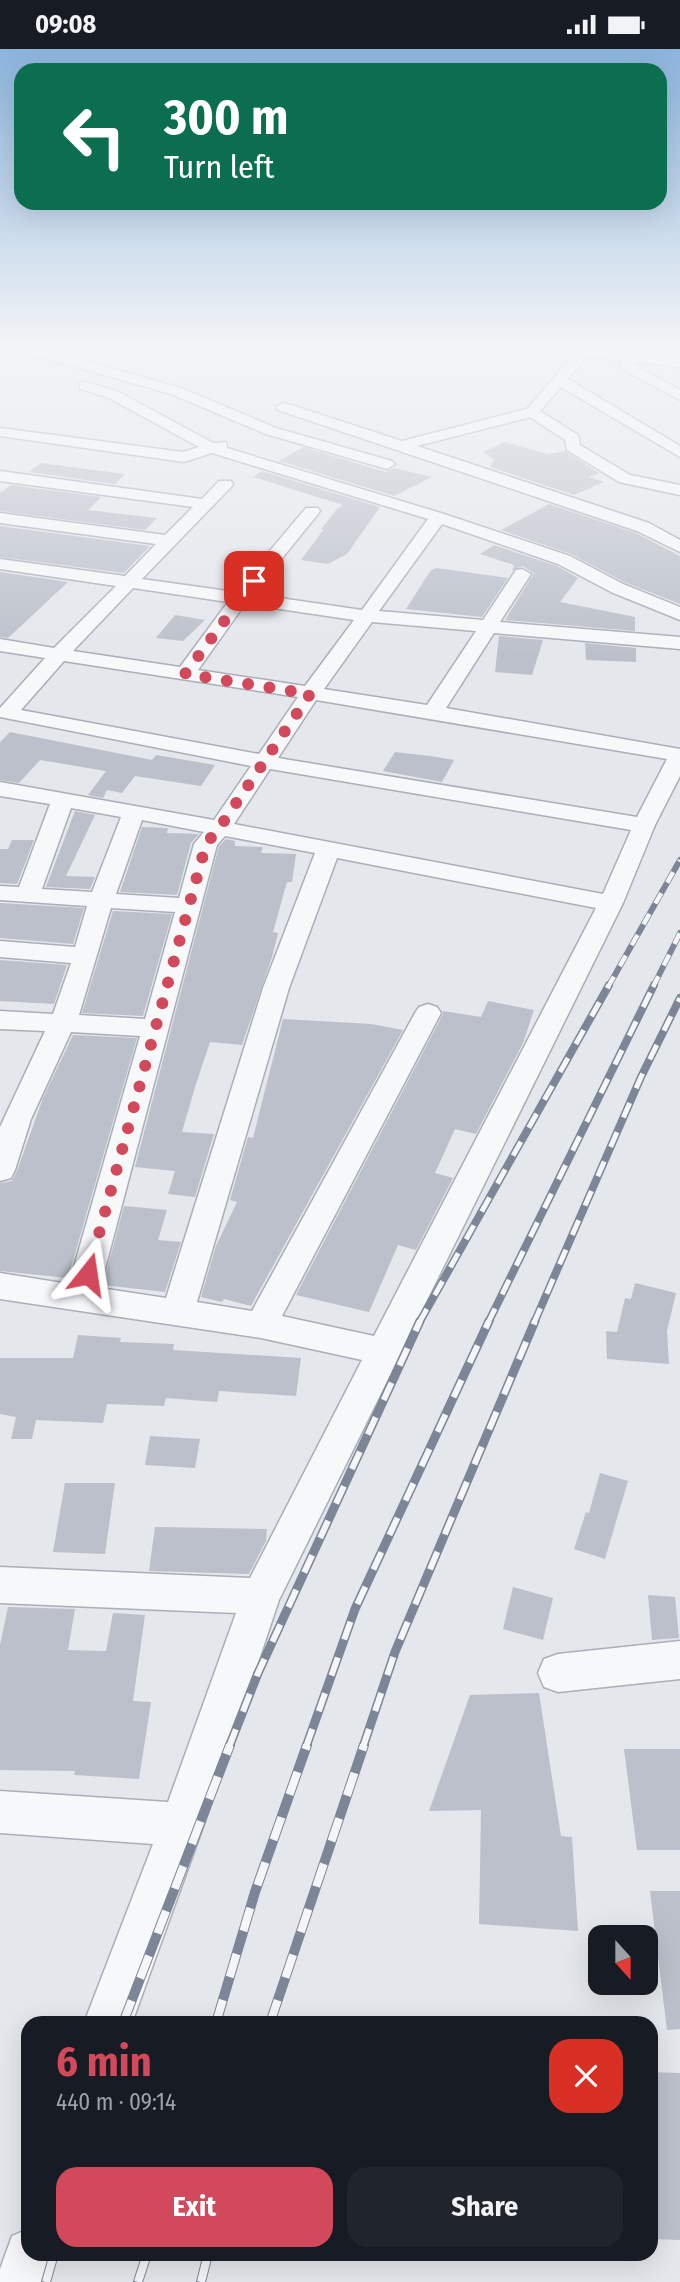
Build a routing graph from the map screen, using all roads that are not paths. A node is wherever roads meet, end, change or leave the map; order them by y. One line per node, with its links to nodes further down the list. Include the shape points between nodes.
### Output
1 (119, 448): 5 (street, via 184,457)
2 (331, 448): 8 (street)
3 (414, 448): 7 (street)
4 (574, 448): 11 (street, via 625,479)
5 (211, 449): 14 (street)
6 (469, 454): 7 (street)
7 (452, 461): 17 (street, via 643,527)
8 (387, 464)
9 (0, 476): 12 (street)
10 (225, 484): 12 (street)
11 (680, 490)
12 (205, 504): 16 (street)
13 (312, 511): 21 (street)
14 (438, 517): 22 (street, via 564,559); 23 (street)
15 (0, 518): 16 (street)
16 (169, 541): 20 (street)
17 (680, 547)
18 (0, 564): 20 (street)
19 (522, 574): 24 (street)
20 (129, 583): 21 (street); 27 (street)
21 (240, 599): 23 (street); 28 (street)
22 (680, 614)
23 (366, 617): 24 (street); 29 (street)
24 (487, 628): 25 (street); 30 (street)
25 (680, 643)
26 (0, 645): 27 (street)
27 (60, 654): 28 (street); 31 (street)
28 (185, 674): 29 (street)
29 (310, 694): 30 (street); 32 (street)
30 (433, 712): 36 (street, via 680,755)
31 (2, 716): 32 (street)
32 (265, 762): 36 (street); 37 (street)
33 (0, 789): 34 (street)
34 (63, 799): 35 (street); 40 (street)
35 (134, 812): 37 (street); 41 (street)
36 (644, 825): 42 (street)
37 (220, 827): 38 (street); 43 (street, via 206,844)
38 (328, 850): 42 (street); 53 (street, via 276,988)
39 (0, 893): 40 (street)
40 (28, 895): 41 (street)
41 (101, 901): 43 (street); 45 (street)
42 (611, 903): 55 (street)
43 (189, 906): 49 (street)
44 (0, 949): 45 (street)
45 (85, 956): 48 (street)
46 (428, 1013): 54 (street)
47 (0, 1020): 48 (street)
48 (62, 1024): 49 (street); 50 (street, via 17,1119)
49 (154, 1028): 52 (street)
50 (0, 1170)
51 (0, 1286): 52 (street)
52 (81, 1299): 53 (street)
53 (178, 1313): 54 (street)
54 (261, 1325): 55 (street)
55 (383, 1351): 57 (street)
56 (0, 1585): 57 (street)
57 (261, 1596): 61 (street)
58 (680, 1660): 59 (street)
59 (558, 1673)
60 (0, 1812): 61 (street)
61 (183, 1824): 62 (street)
62 (111, 2016)
63 (28, 2261): 64 (street)
64 (23, 2282)

